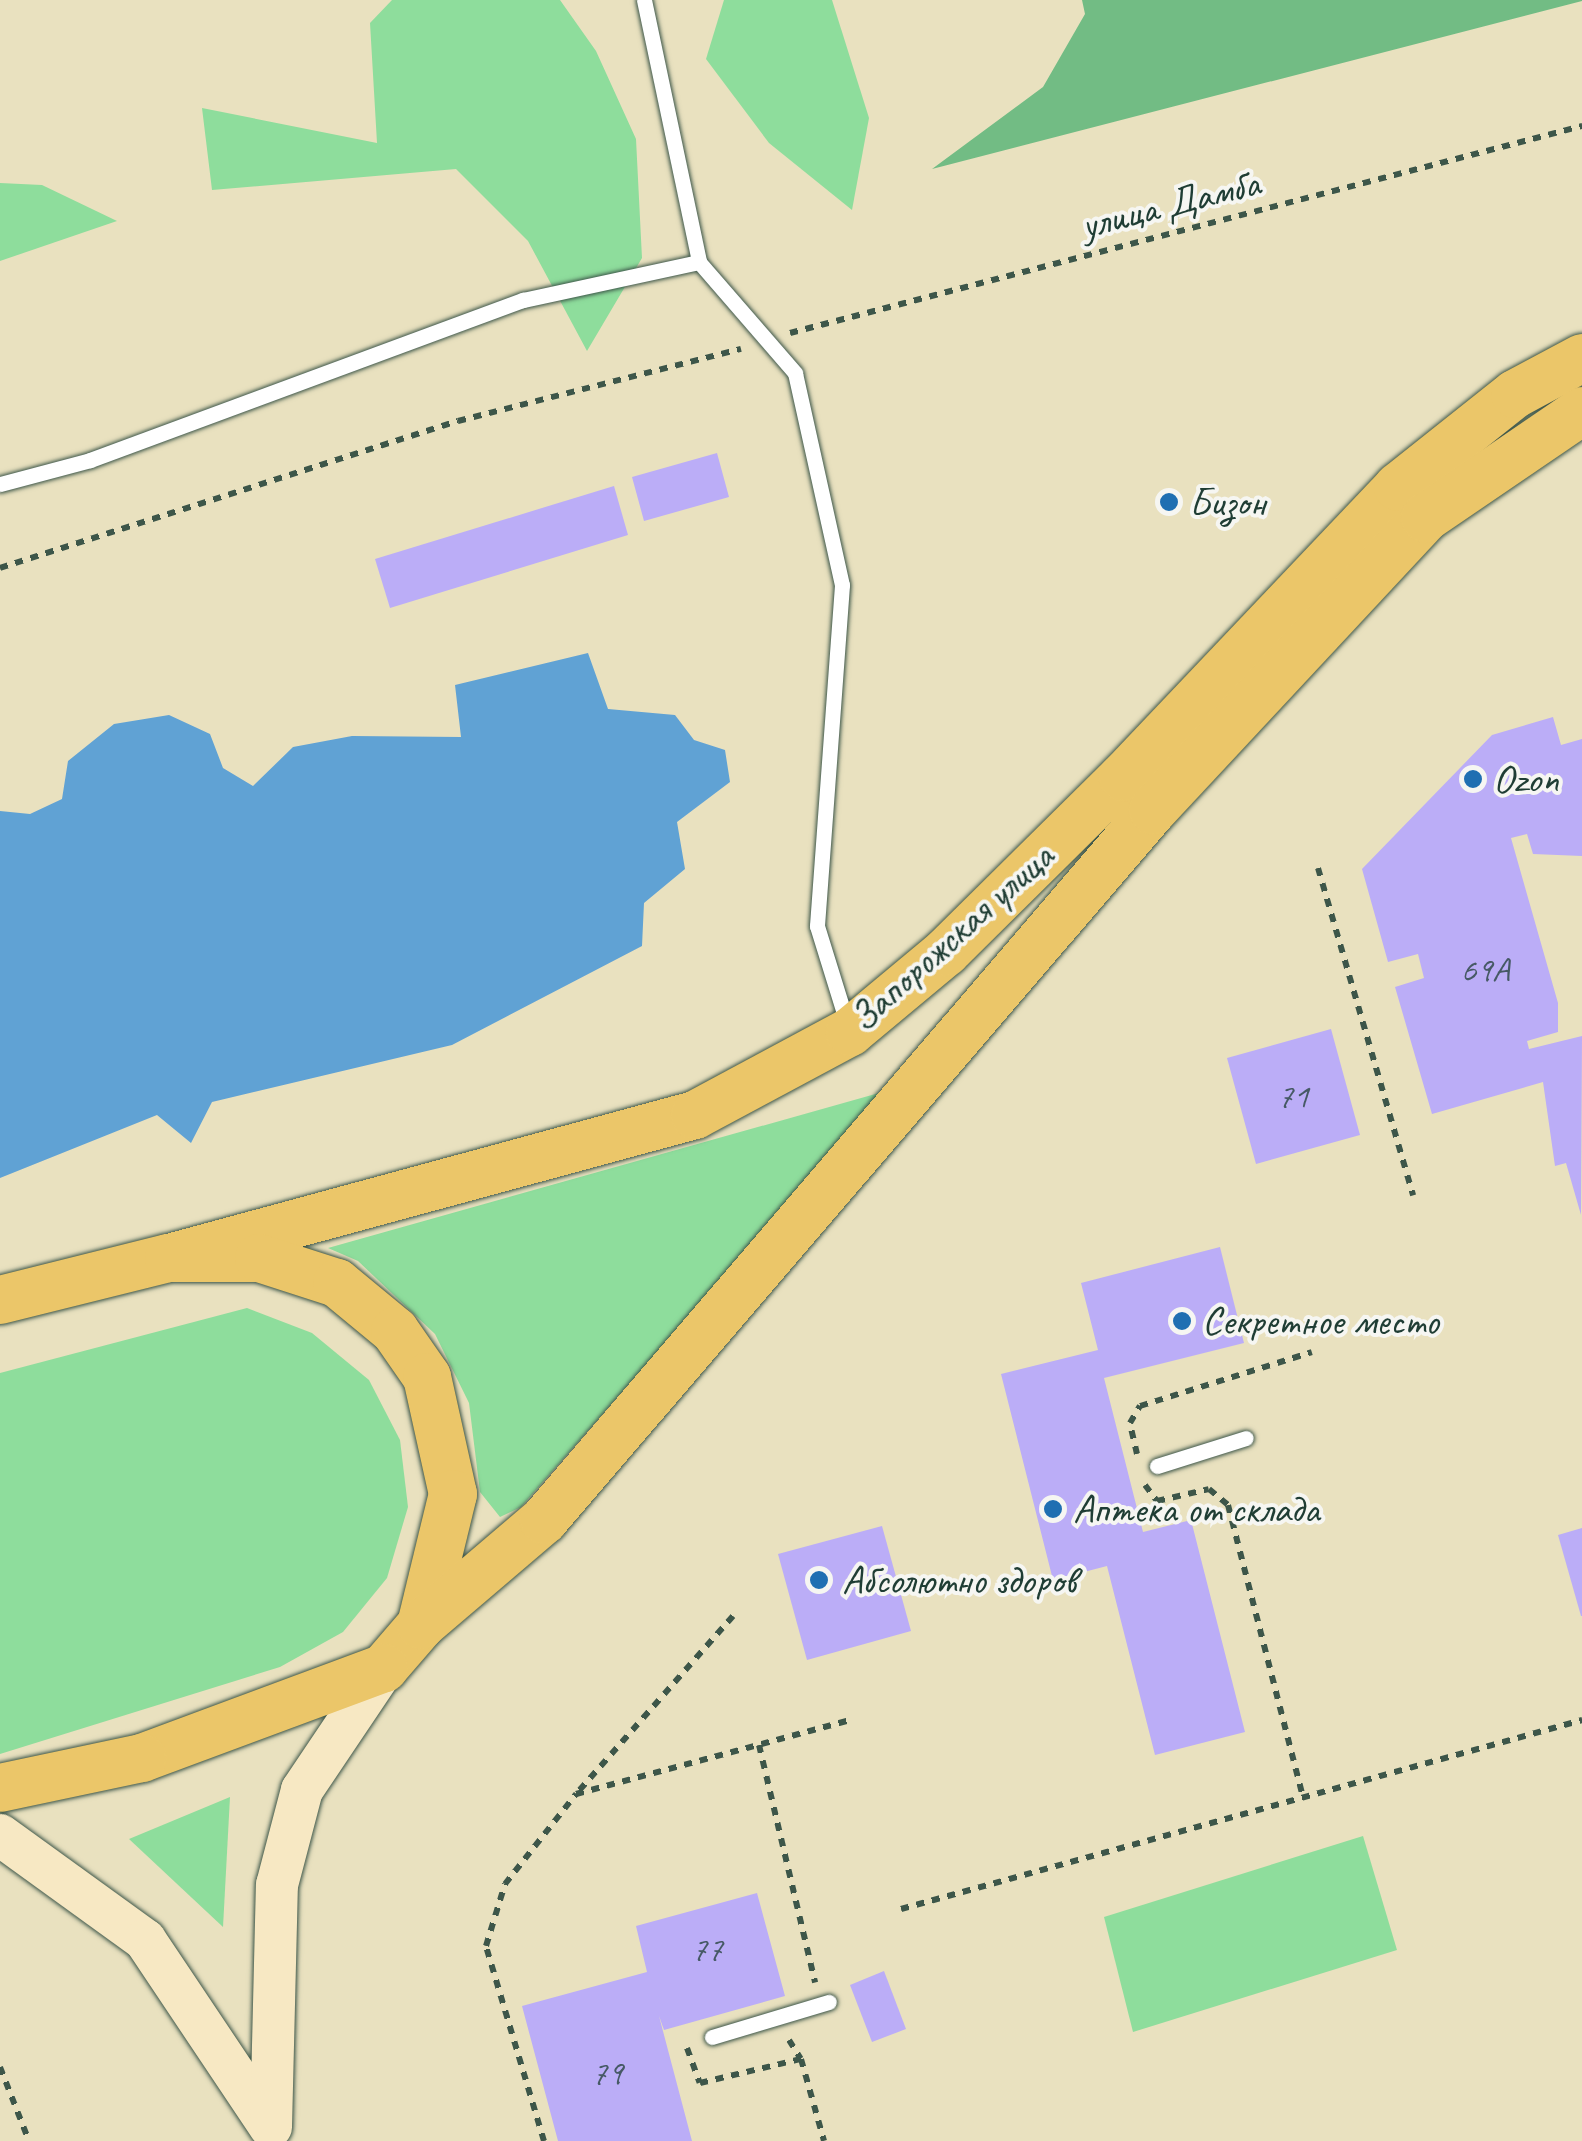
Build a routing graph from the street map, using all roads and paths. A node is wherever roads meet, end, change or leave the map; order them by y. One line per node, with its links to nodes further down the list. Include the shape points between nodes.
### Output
1 (644, 0): 3 (lane)
2 (1582, 126): 4 (path, улица Дамба, via 818,321)
3 (699, 262): 4 (lane); 7 (lane, via 524,300)
4 (773, 341): 8 (path, улица Дамба, via 458,420); 10 (lane, via 795,373 842,585 817,926)
5 (1582, 358): 10 (main road, Запорожская улица, via 1515,394 1398,486 1123,777 946,952)
6 (1582, 411): 20 (main road, Запорожская улица, via 1425,518 1153,810 544,1520)
7 (0, 484)
8 (0, 568)
9 (1318, 868): 11 (path)
10 (850, 1032): 12 (main road, Запорожская улица, via 696,1115)
11 (1413, 1196)
12 (168, 1258): 13 (main road); 20 (main road, via 260,1258 337,1283 395,1331 427,1377 453,1494)
13 (0, 1300)
14 (1312, 1352): 16 (path, via 1140,1406 1130,1422)
15 (1246, 1438): 17 (lane)
16 (1139, 1460)
17 (1157, 1466)
18 (1144, 1478): 27 (path, via 1157,1501 1209,1488 1228,1504)
19 (733, 1616): 26 (path)
20 (421, 1625): 21 (main road, Запорожская улица)
21 (384, 1668): 25 (main road, via 142,1758); 35 (main road, via 302,1790 277,1886)
22 (851, 1720): 24 (path)
23 (1582, 1720): 27 (path)
24 (759, 1744): 26 (path); 30 (path)
25 (0, 1788)
26 (576, 1794): 37 (path, via 505,1884 486,1946)
27 (1303, 1798): 29 (path)
28 (0, 1835): 35 (main road, via 145,1940)
29 (901, 1910)
30 (810, 1992)
31 (828, 2002): 33 (lane)
32 (687, 2035): 38 (path, via 700,2083 801,2059)
33 (712, 2037)
34 (0, 2066): 36 (path)
35 (273, 2134)
36 (29, 2141)
37 (544, 2141)
38 (824, 2141)

